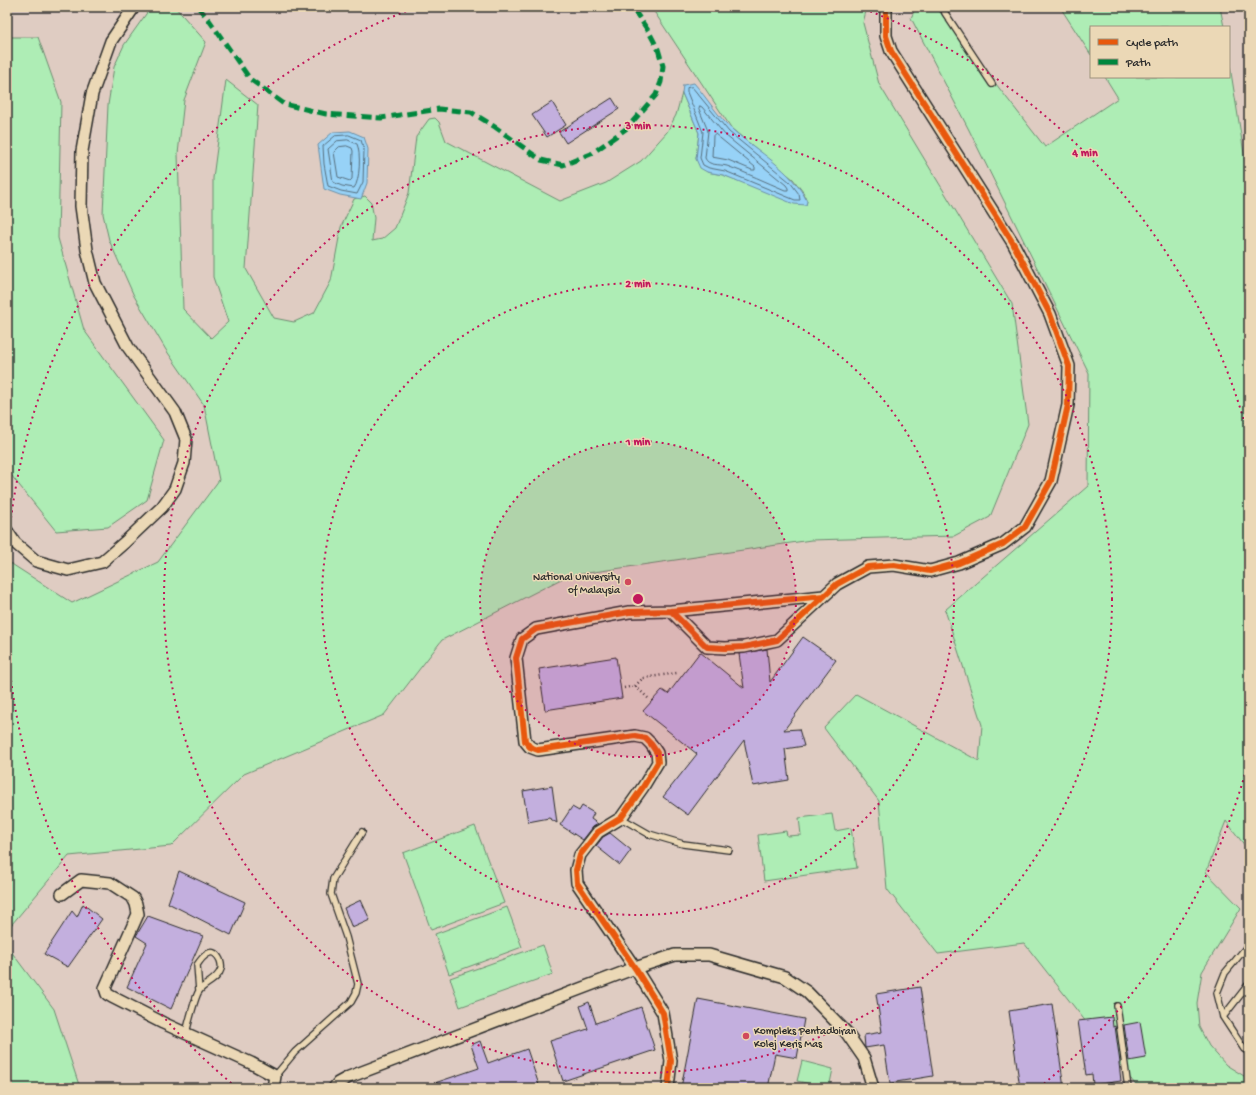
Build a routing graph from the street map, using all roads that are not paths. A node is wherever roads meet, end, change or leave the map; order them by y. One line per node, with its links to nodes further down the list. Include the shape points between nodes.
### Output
1 (134, 7): 5 (street, via 111,41 92,94 82,151 81,206 95,283 128,347 175,412 186,439 184,463 175,489 162,507 102,562 68,570 36,561)
2 (886, 7): 6 (street, via 886,36 891,51 1013,243 1050,314 1069,366 1068,405 1051,481 1024,527 1003,544 959,563 930,571 894,565 868,566 837,584)
3 (943, 7): 4 (lane)
4 (992, 84)
5 (7, 531)
6 (824, 596): 7 (street); 7 (street, via 777,640 744,647 706,647)
7 (671, 611): 8 (street, via 629,612 536,629 522,639 516,658 525,741 530,747 538,750 635,736 645,738 657,753 658,762)
8 (621, 818): 10 (lane, via 649,834 683,844); 13 (street, via 598,832 580,856 576,870 577,884)
9 (362, 832): 20 (lane, via 334,879 331,894 346,937 358,984 356,993 351,1002 295,1052)
10 (729, 850)
11 (62, 894): 18 (street, via 81,880 110,883 133,898 138,914 105,988 112,997)
12 (1249, 944): 17 (lane, via 1225,973 1217,993)
13 (635, 968): 22 (street, via 349,1077); 23 (street, via 663,1012 672,1061); 24 (street, via 675,955 709,955 785,977 807,992 846,1032 864,1058)
14 (1248, 986): 17 (lane)
15 (199, 991): 15 (lane, via 217,976 221,969 218,956 214,953 204,956 197,965); 18 (lane)
16 (1117, 1006): 25 (lane)
17 (1223, 1017): 19 (lane, via 1244,1049)
18 (186, 1033): 20 (street)
19 (1249, 1052)
20 (275, 1076): 21 (street)
21 (273, 1088)
22 (334, 1088)
23 (668, 1088)
24 (873, 1088)
25 (1128, 1088)

